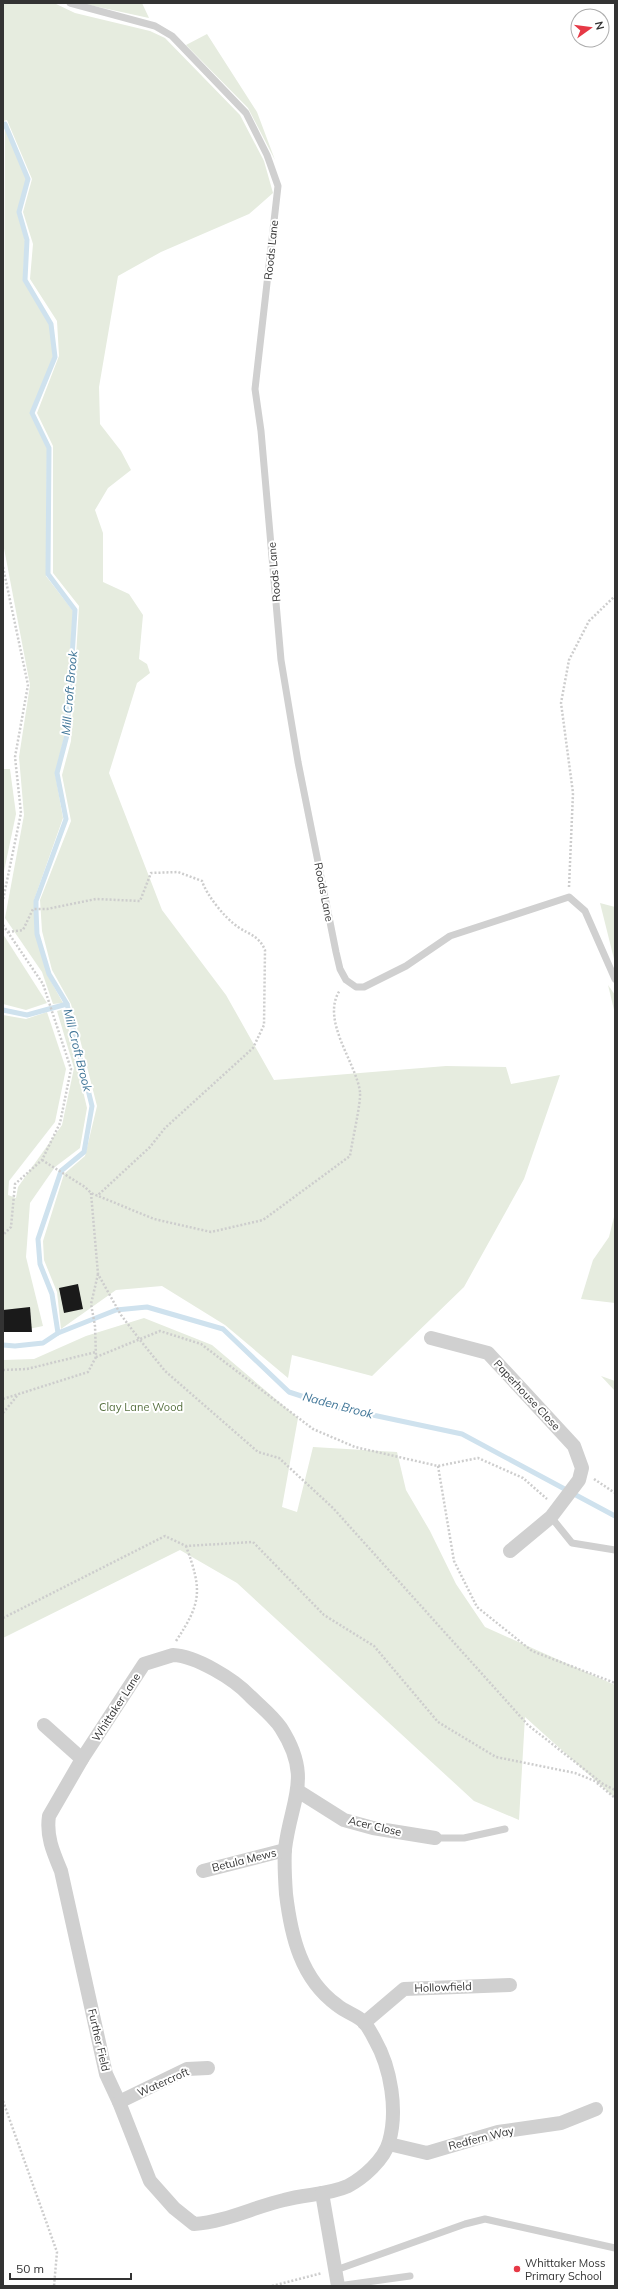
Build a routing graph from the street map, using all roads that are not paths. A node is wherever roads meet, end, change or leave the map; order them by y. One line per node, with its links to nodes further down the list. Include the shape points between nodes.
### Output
1 (70, 3): 2 (lane, Roods Lane, via 154,26 172,36 246,113 267,155 278,186 255,389 282,660 298,762 321,880 340,969 346,980 356,987 364,987 406,966 450,936 568,897 585,911)
2 (615, 979)
3 (431, 1338): 4 (street, Paperhouse Close, via 488,1353 574,1446 581,1475)
4 (555, 1513): 5 (lane, via 572,1543); 6 (street)
5 (615, 1550)
6 (510, 1551)
7 (44, 1725): 8 (street)
8 (82, 1759): 9 (street, Whittaker Lane, via 144,1664 172,1655 184,1656 238,1684 280,1727 296,1759); 17 (street, Further Field, via 50,1816 48,1834 61,1871 106,2074)
9 (298, 1791): 11 (street, Acer Close, via 344,1820 373,1828); 12 (street)
10 (505, 1828): 11 (lane, via 464,1838)
11 (435, 1838)
12 (285, 1850): 13 (street, Betula Mews); 15 (street, via 286,1894 299,1956 316,1988 337,2006)
13 (203, 1871)
14 (510, 1985): 15 (street, Hollowfield, via 404,1989)
15 (364, 2022): 19 (street, via 384,2062 391,2093 392,2120)
16 (208, 2068): 17 (street, Watercroft, via 187,2069)
17 (119, 2102): 20 (street, Further Field, via 150,2181 174,2208 194,2224 210,2223 286,2199)
18 (596, 2109): 19 (street, Redfern Way, via 561,2123 498,2132 427,2153)
19 (389, 2144): 20 (street, via 374,2166 361,2177 348,2186)
20 (322, 2193): 22 (street)
21 (615, 2248): 22 (lane, via 485,2219)
22 (336, 2270): 24 (street)
23 (410, 2276): 24 (lane)
24 (338, 2286)

